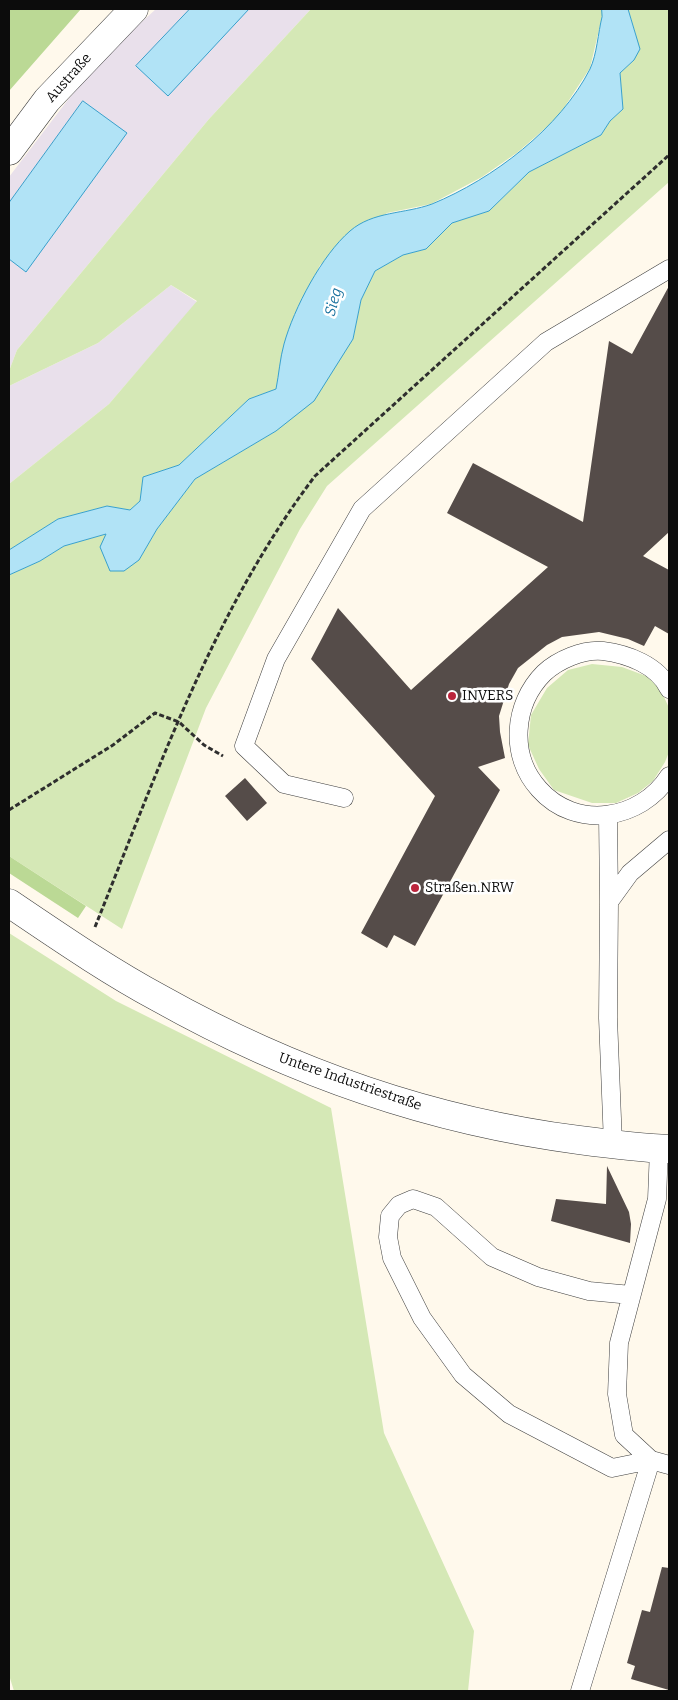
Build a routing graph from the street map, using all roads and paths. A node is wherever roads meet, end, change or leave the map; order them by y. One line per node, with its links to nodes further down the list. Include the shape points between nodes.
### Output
1 (134, 9): 2 (street, Austraße, via 47,100)
2 (9, 151)
3 (669, 155): 6 (path, via 315,476 288,511 253,572 207,656)
4 (669, 269): 9 (lane, via 546,342 362,509 276,659 244,746 284,784)
5 (669, 689): 11 (lane, via 648,666 624,654 598,650 569,657 550,668 535,682 521,709 518,737 523,765 540,790 563,807 591,816)
6 (179, 722): 7 (path); 10 (path, via 155,713 113,745); 15 (path)
7 (204, 745)
8 (669, 776): 11 (lane, via 660,790 636,808)
9 (344, 798)
10 (9, 810)
11 (608, 815): 13 (lane)
12 (669, 840): 13 (lane, via 630,873)
13 (608, 902): 16 (lane)
14 (9, 903): 15 (street, Untere Industriestraße)
15 (84, 953): 16 (street, Untere Industriestraße, via 224,1033 327,1077 477,1123 530,1134)
16 (613, 1144): 17 (street, Untere Industriestraße)
17 (664, 1149): 18 (lane, via 657,1199)
18 (631, 1295): 19 (lane, via 619,1343 617,1394 624,1435); 19 (lane, via 590,1291 538,1277 492,1257 436,1207 413,1200 399,1205 390,1216 388,1236 392,1258 422,1318 463,1375 508,1414 612,1468)
19 (651, 1460): 20 (lane); 21 (lane)
20 (669, 1465)
21 (580, 1691)

